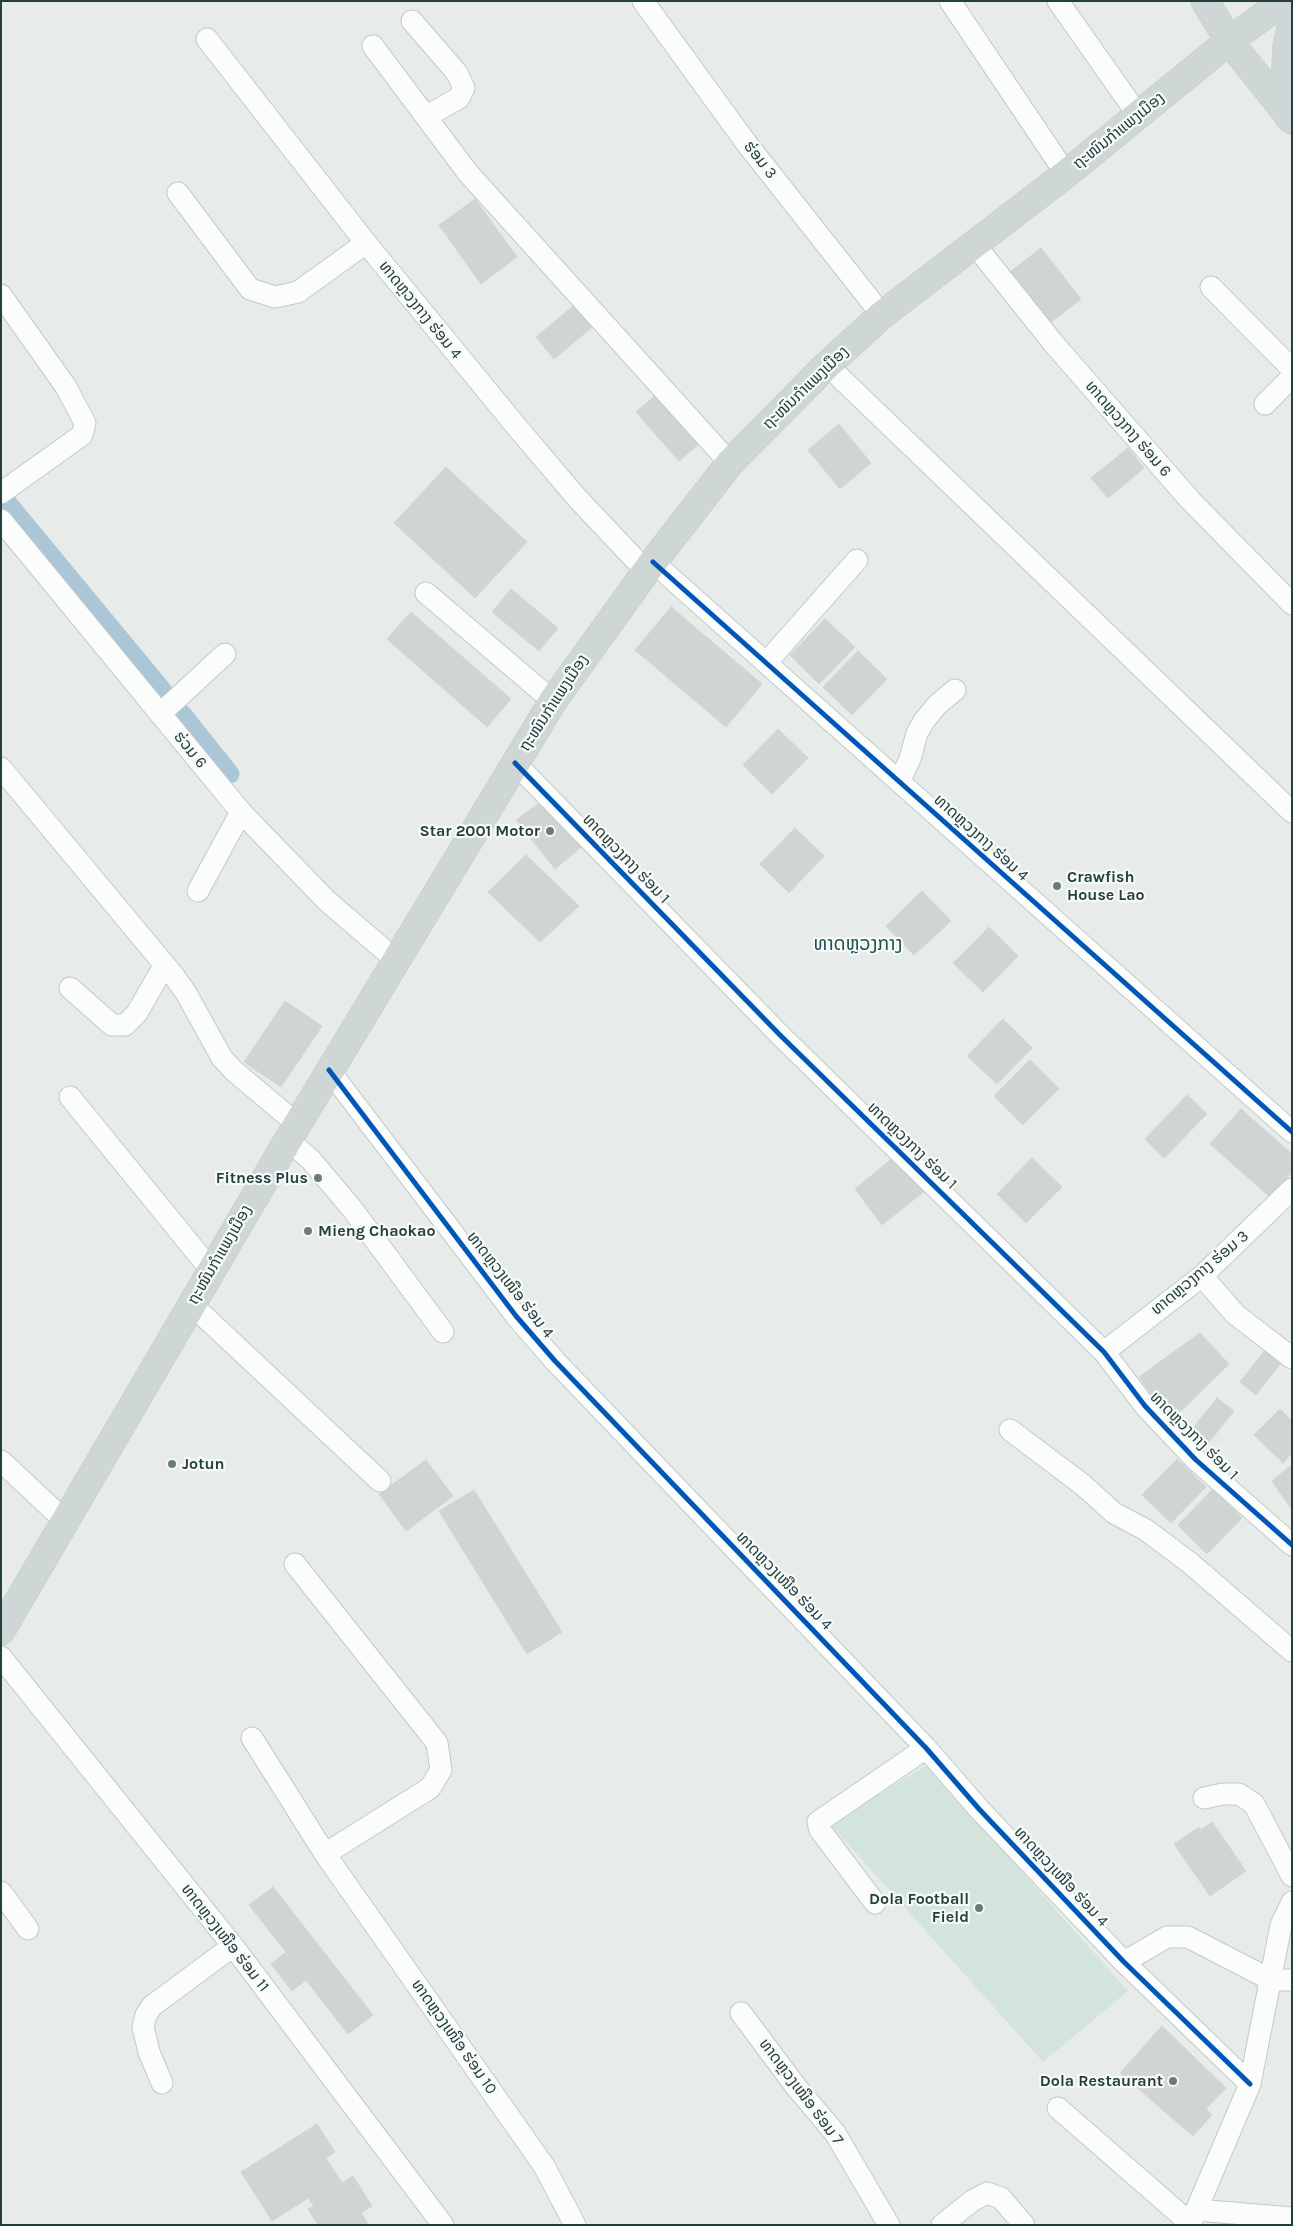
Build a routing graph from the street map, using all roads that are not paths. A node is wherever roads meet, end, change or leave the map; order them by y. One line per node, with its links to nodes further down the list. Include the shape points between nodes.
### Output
1 (643, 1): 20 (street, ຮ່ອມ 3, via 747,144)
2 (950, 1): 14 (street)
3 (1058, 1): 11 (street)
4 (1205, 1): 9 (main road)
5 (1284, 1): 9 (main road, ຖະໜົນກຳແພງເມືອງ)
6 (412, 21): 12 (street, via 457,73 464,88 460,98)
7 (1292, 23): 13 (main road, via 1285,81)
8 (207, 39): 16 (street, ທາດຫຼວງກາງ ຮ່ອມ 4)
9 (1230, 41): 11 (main road, ຖະໜົນກຳແພງເມືອງ); 13 (main road)
10 (374, 46): 12 (street)
11 (1138, 115): 14 (main road, ຖະໜົນກຳແພງເມືອງ)
12 (428, 116): 25 (street, via 468,173)
13 (1291, 119)
14 (1066, 174): 17 (main road, ຖະໜົນກຳແພງເມືອງ)
15 (178, 193): 16 (street, via 250,289 275,297 298,292)
16 (366, 243): 29 (street, ທາດຫຼວງກາງ ຮ່ອມ 4, via 577,498)
17 (975, 245): 20 (main road, ຖະໜົນກຳແພງເມືອງ); 31 (street, ທາດຫຼວງກາງ ຮ່ອມ 6, via 1054,344 1191,501)
18 (1211, 287): 22 (street)
19 (1, 295): 26 (street, via 66,387 85,423 82,435)
20 (882, 316): 21 (main road, ຖະໜົນກຳແພງເມືອງ)
21 (828, 365): 25 (main road, ຖະໜົນກຳແພງເມືອງ); 41 (street)
22 (1292, 369)
23 (1292, 378): 24 (street)
24 (1266, 404)
25 (730, 463): 29 (main road, ຖະໜົນກຳແພງເມືອງ)
26 (1, 493)
27 (1, 520): 36 (street, ຮ່ວມ 6)
28 (858, 560): 33 (street)
29 (650, 566): 33 (street, ທາດຫຼວງກາງ ຮ່ອມ 4); 35 (main road, ຖະໜົນກຳແພງເມືອງ)
30 (426, 593): 35 (street)
31 (1292, 604)
32 (225, 654): 36 (street)
33 (766, 662): 39 (street, ທາດຫຼວງກາງ ຮ່ອມ 4)
34 (955, 690): 39 (street, via 924,721)
35 (553, 701): 37 (main road, ຖະໜົນກຳແພງເມືອງ)
36 (160, 714): 40 (street, ຮ່ວມ 6)
37 (515, 763): 43 (main road, ຖະໜົນກຳແພງເມືອງ); 55 (street, ທາດຫຼວງກາງ ຮ່ອມ 1, via 780,1035)
38 (1, 768): 44 (street)
39 (899, 782): 49 (street, ທາດຫຼວງກາງ ຮ່ອມ 4)
40 (241, 812): 42 (street); 43 (street, ຮ່ວມ 6, via 327,901)
41 (1292, 812)
42 (198, 892)
43 (398, 961): 46 (main road, ຖະໜົນກຳແພງເມືອງ)
44 (164, 966): 45 (street, via 137,1013 125,1024 112,1025); 48 (street, via 186,993 222,1058)
45 (70, 988)
46 (329, 1070): 48 (main road, ຖະໜົນກຳແພງເມືອງ); 67 (street, ທາດຫຼວງເໜືອ ຮ່ອມ 4, via 516,1316 555,1361)
47 (70, 1097): 51 (street)
48 (292, 1132): 51 (main road, ຖະໜົນກຳແພງເມືອງ); 54 (street)
49 (1292, 1132)
50 (1292, 1189): 52 (street, ທາດຫຼວງກາງ ຮ່ອມ 3)
51 (211, 1270): 53 (main road, ຖະໜົນກຳແພງເມືອງ)
52 (1202, 1276): 55 (street, ທາດຫຼວງກາງ ຮ່ອມ 3); 56 (street, via 1236,1314)
53 (191, 1304): 59 (street); 60 (main road, ຖະໜົນກຳແພງເມືອງ)
54 (443, 1332)
55 (1104, 1352): 61 (street, ທາດຫຼວງກາງ ຮ່ອມ 1, via 1145,1406 1196,1460)
56 (1292, 1358)
57 (1010, 1430): 64 (street, via 1083,1485 1114,1513 1146,1530 1190,1562)
58 (1, 1462): 60 (street)
59 (380, 1481)
60 (66, 1522): 63 (main road, ຖະໜົນກຳແພງເມືອງ)
61 (1292, 1545)
62 (295, 1564): 69 (street, via 437,1743 441,1770 430,1788)
63 (1, 1631)
64 (1292, 1651)
65 (1, 1657): 75 (street, ທາດຫຼວງເໜືອ ຮ່ອມ 11)
66 (252, 1738): 69 (street, ທາດຫຼວງເໜືອ ຮ່ອມ 10)
67 (926, 1748): 73 (street, via 818,1822 820,1830); 76 (street, ທາດຫຼວງເໜືອ ຮ່ອມ 4, via 979,1809)
68 (1204, 1798): 70 (street, via 1239,1794 1254,1804)
69 (325, 1854): 85 (street, ທາດຫຼວງເໜືອ ຮ່ອມ 10, via 544,2166)
70 (1292, 1876)
71 (1, 1892): 74 (street)
72 (1292, 1902): 77 (street, via 1281,1925)
73 (876, 1903)
74 (28, 1929)
75 (233, 1946): 79 (street, via 152,2006 146,2015 143,2026 149,2052); 84 (street, ທາດຫຼວງເໜືອ ຮ່ອມ 11)
76 (1124, 1962): 77 (street, via 1168,1937 1188,1937); 80 (street, ທາດຫຼວງເໜືອ ຮ່ອມ 4)
77 (1281, 1980): 80 (street)
78 (741, 2013): 86 (street, ທາດຫຼວງເໜືອ ຮ່ອມ 7, via 835,2133)
79 (162, 2083)
80 (1250, 2084): 83 (street)
81 (1058, 2108): 83 (street)
82 (1292, 2218): 83 (street)
83 (1192, 2219)
84 (443, 2225)
85 (575, 2225)
86 (888, 2225)
87 (942, 2225): 88 (street, via 987,2193 1001,2198)
88 (1024, 2225)

